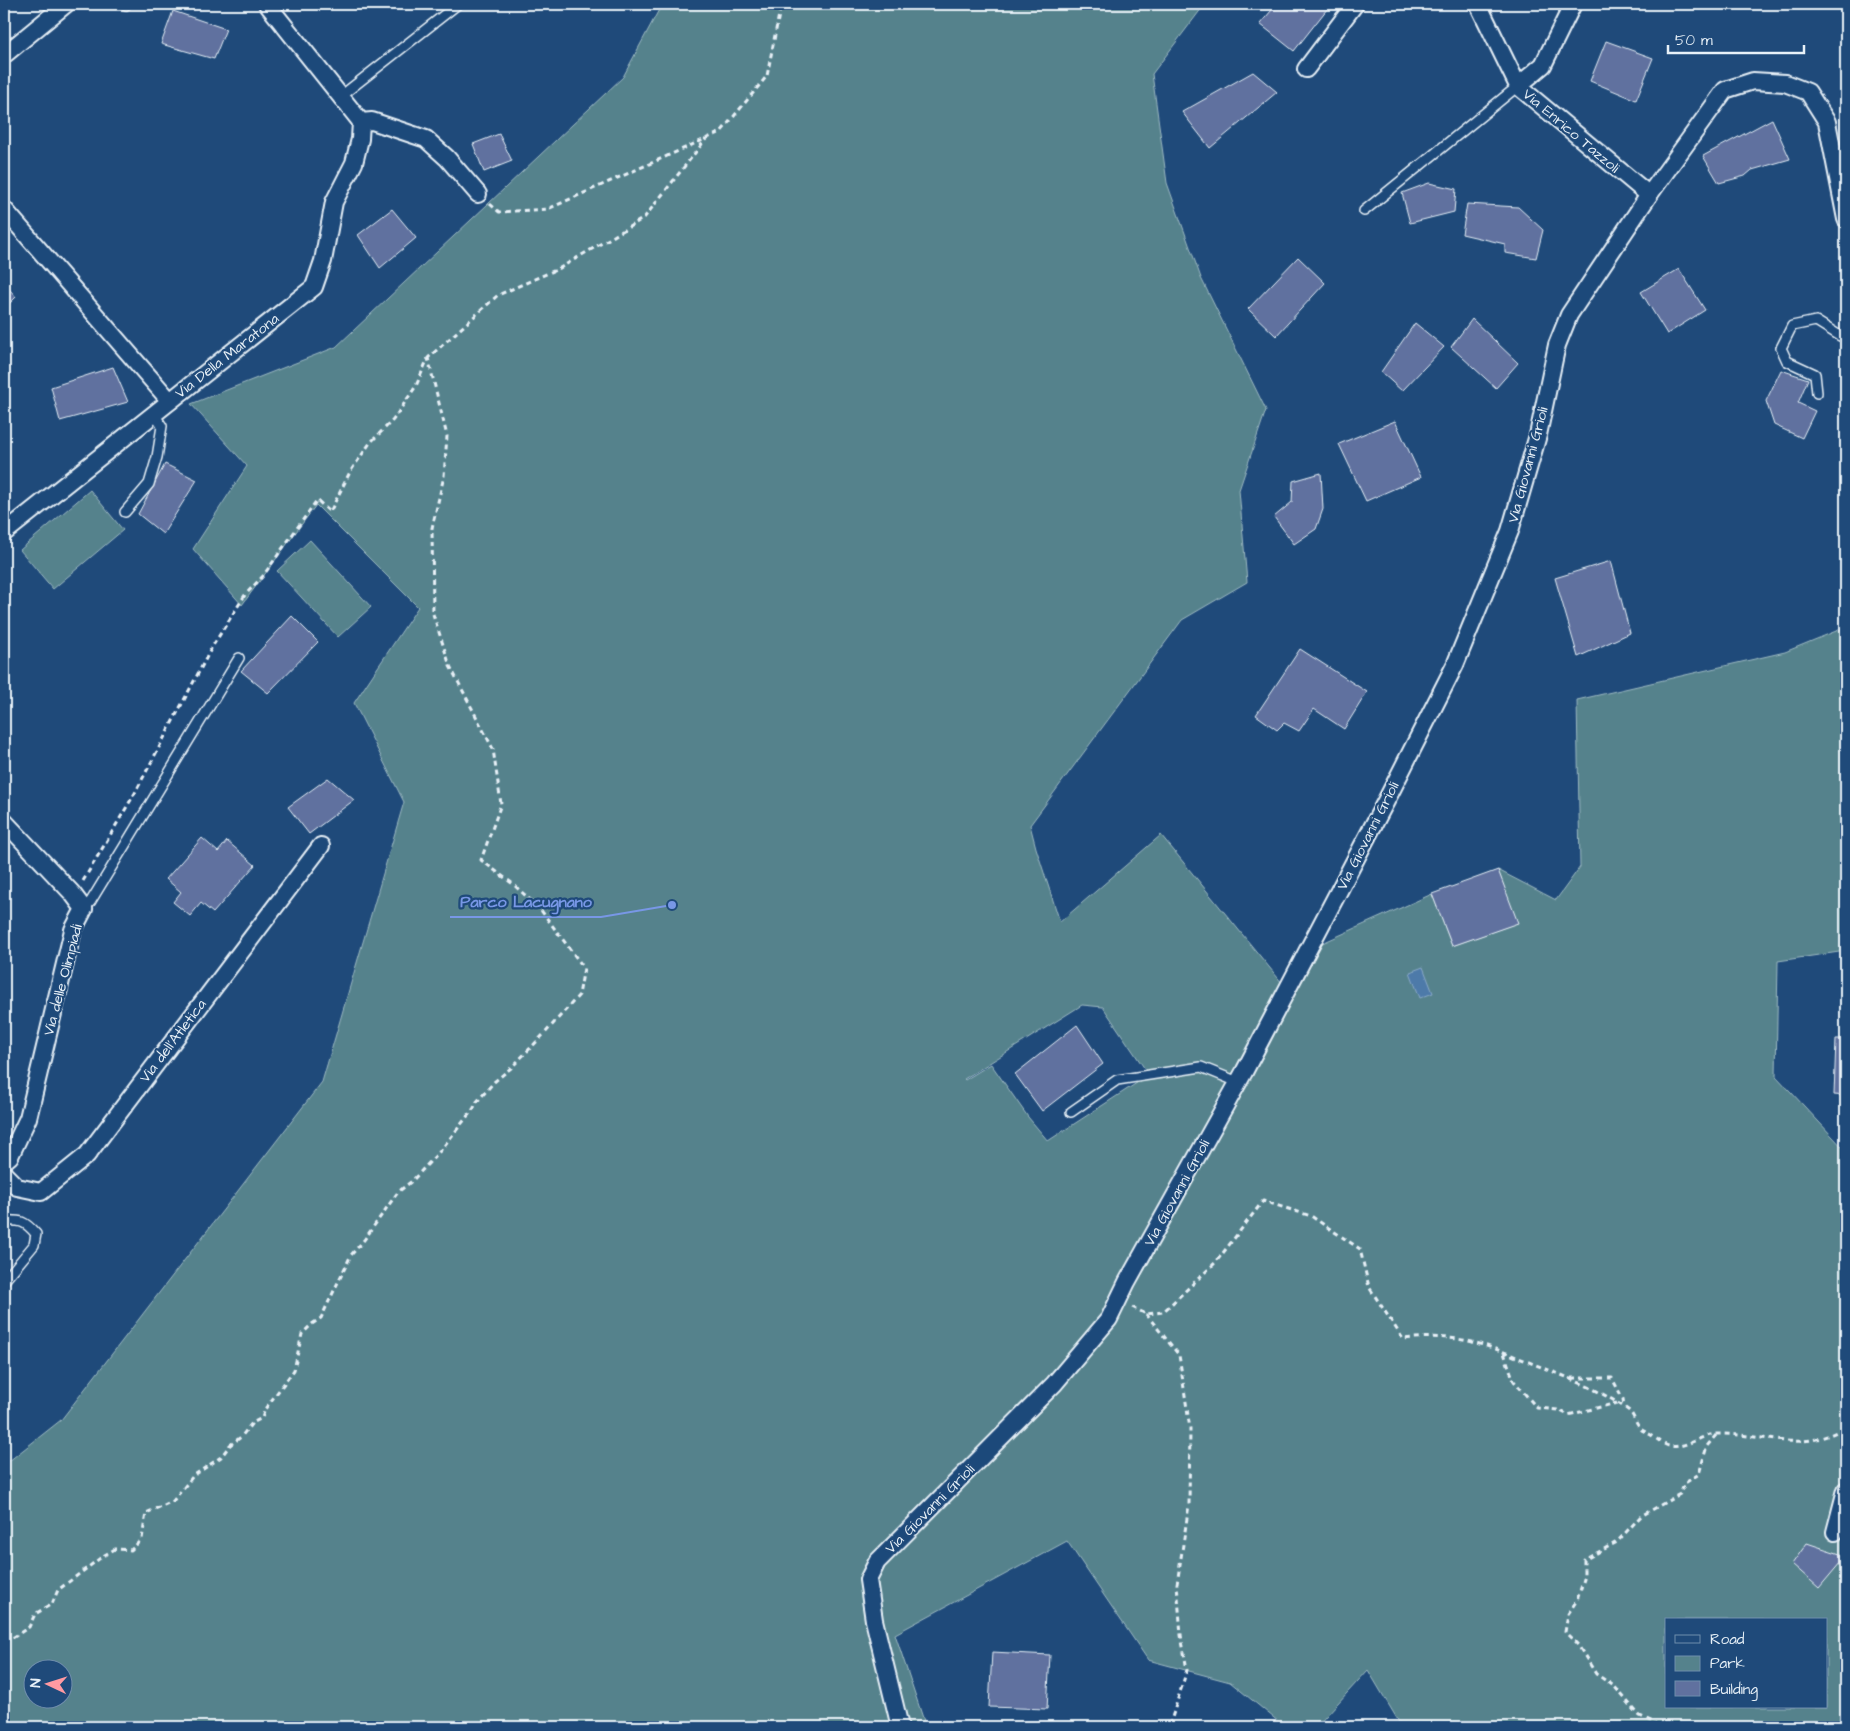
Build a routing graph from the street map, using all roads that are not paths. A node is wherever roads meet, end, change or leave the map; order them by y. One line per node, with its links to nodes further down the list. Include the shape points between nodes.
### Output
1 (65, 4): 7 (street)
2 (267, 4): 10 (street)
3 (458, 4): 10 (lane)
4 (1354, 4): 8 (street)
5 (1478, 4): 9 (street, Via Enrico Tazzoli)
6 (1573, 4): 9 (street, via 1543,65)
7 (4, 55)
8 (1306, 69)
9 (1518, 86): 13 (street, Via Enrico Tazzoli); 15 (lane)
10 (340, 96): 11 (street)
11 (361, 122): 12 (street, via 372,121 426,138); 19 (street, Via Della Maratona, via 354,163 334,202 323,261 314,287)
12 (478, 194)
13 (1649, 195): 16 (street, Via Giovanni Grioli, via 1725,90 1753,81 1786,83 1808,92 1827,122); 27 (street, Via Giovanni Grioli, via 1569,315 1557,345 1538,435 1510,531 1456,664)
14 (4, 209): 19 (street)
15 (1364, 211)
16 (1846, 219)
17 (1846, 335): 18 (lane, via 1840,336 1816,321 1792,326 1784,341 1781,348 1787,361 1815,374)
18 (1817, 393)
19 (170, 400): 20 (street, Via Della Maratona)
20 (154, 414): 21 (lane, via 162,426 157,457 149,484); 22 (street, Via Della Maratona)
21 (125, 512)
22 (4, 533)
23 (239, 658): 26 (lane)
24 (4, 821): 26 (street, Via delle Olimpiadi)
25 (321, 846): 30 (street, Via dell'Atletica, via 87,1154 41,1192 17,1187)
26 (84, 909): 29 (street, Via delle Olimpiadi, via 73,930 28,1118 10,1156)
27 (1238, 1082): 28 (lane, via 1201,1067 1117,1080); 35 (street, Via Giovanni Grioli, via 1108,1318 1054,1384 877,1562 868,1580 874,1620)
28 (1071, 1112)
29 (4, 1161)
30 (4, 1174)
31 (4, 1220): 32 (lane, via 19,1220 28,1224 36,1234 34,1245)
32 (4, 1281)
33 (1846, 1490): 34 (street)
34 (1835, 1532)
35 (900, 1727)

